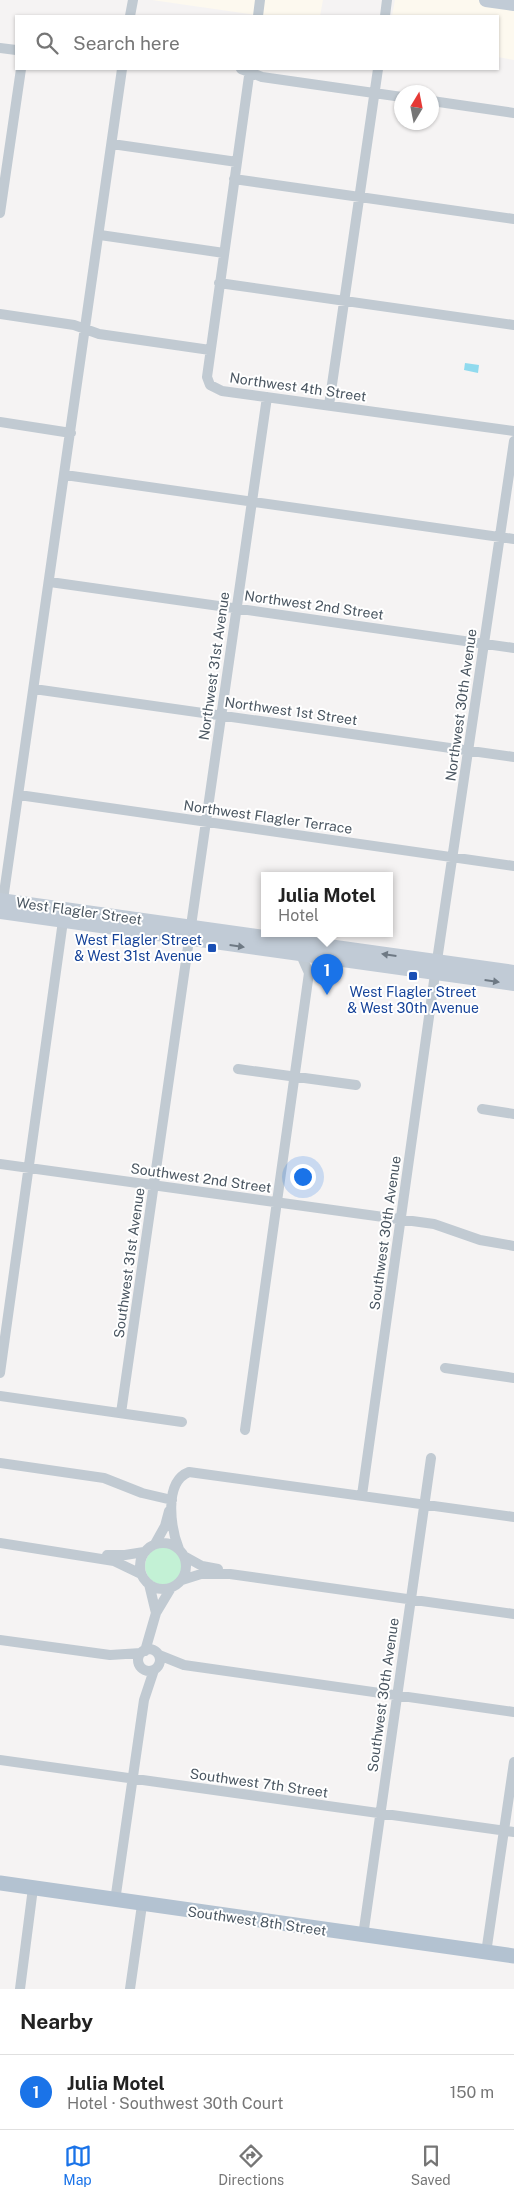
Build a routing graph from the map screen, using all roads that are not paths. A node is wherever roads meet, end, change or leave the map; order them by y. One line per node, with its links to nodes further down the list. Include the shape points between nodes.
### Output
1 (133, 0): 6 (street)
2 (260, 0): 7 (street)
3 (387, 0): 8 (street)
4 (487, 0): 5 (main road)
5 (514, 4)
6 (130, 15)
7 (258, 15)
8 (385, 15)
9 (0, 48): 10 (street)
10 (15, 50)
11 (21, 70): 23 (street)
12 (122, 70): 19 (street)
13 (247, 70): 15 (street, via 262,77); 20 (street)
14 (378, 70): 15 (street)
15 (374, 94): 16 (street); 22 (street)
16 (394, 96)
17 (439, 103): 18 (street)
18 (514, 113)
19 (112, 144): 20 (street); 25 (street)
20 (237, 162): 21 (street)
21 (234, 179): 22 (street); 26 (street)
22 (359, 198): 24 (street); 28 (street)
23 (0, 213)
24 (514, 219)
25 (100, 235): 26 (street); 31 (street)
26 (224, 253): 27 (street)
27 (220, 283): 28 (street); 32 (street)
28 (344, 301): 30 (street); 34 (street)
29 (0, 314): 31 (street, via 74,324)
30 (514, 325)
31 (86, 329): 32 (street, via 99,334); 37 (street)
32 (210, 350): 33 (street, Northwest 4th Street, via 207,377 212,388)
33 (267, 397): 34 (street, Northwest 4th Street); 40 (street, Northwest 31st Avenue)
34 (329, 405): 36 (street, Northwest 4th Street)
35 (0, 422): 37 (street)
36 (514, 430)
37 (71, 433): 39 (street)
38 (514, 441): 41 (street, Northwest 30th Avenue)
39 (65, 475): 40 (street); 43 (street)
40 (251, 502): 41 (street); 44 (street, Northwest 31st Avenue)
41 (500, 537): 42 (street); 45 (street, Northwest 30th Avenue)
42 (514, 539)
43 (50, 582): 44 (street, Northwest 2nd Street); 47 (street)
44 (236, 608): 45 (street, Northwest 2nd Street); 48 (street, Northwest 31st Avenue)
45 (484, 644): 46 (street, Northwest 2nd Street); 49 (street, Northwest 30th Avenue)
46 (514, 648)
47 (34, 689): 48 (street, Northwest 1st Street); 51 (street)
48 (220, 715): 49 (street, Northwest 1st Street); 52 (street, Northwest 31st Avenue)
49 (468, 750): 50 (street, Northwest 1st Street); 53 (street, Northwest 30th Avenue)
50 (514, 756)
51 (19, 796): 52 (street, Northwest Flagler Terrace); 55 (street)
52 (205, 822): 53 (street, Northwest Flagler Terrace); 57 (street, Northwest 31st Avenue)
53 (453, 858): 54 (street, Northwest Flagler Terrace); 60 (street, Northwest 30th Avenue)
54 (514, 866)
55 (4, 906): 56 (main road, West Flagler Street); 57 (main road, West Flagler Street)
56 (63, 921): 57 (main road, West Flagler Street); 70 (street)
57 (189, 933): 58 (main road, West Flagler Street, one-way to 58); 60 (main road, West Flagler Street, one-way to 57); 71 (street, Southwest 31st Avenue)
58 (301, 955): 59 (main road, West Flagler Street); 62 (street)
59 (319, 957): 60 (main road, West Flagler Street); 62 (street)
60 (436, 968): 61 (main road, West Flagler Street); 63 (main road, West Flagler Street, one-way to 63); 73 (street, Southwest 30th Avenue)
61 (514, 972)
62 (309, 973): 65 (street)
63 (514, 984)
64 (238, 1069): 65 (street)
65 (294, 1076): 66 (street); 72 (street)
66 (356, 1085)
67 (482, 1109): 68 (street)
68 (514, 1114)
69 (0, 1164): 70 (street, Southwest 2nd Street)
70 (29, 1169): 71 (street, Southwest 2nd Street); 76 (street)
71 (154, 1186): 72 (street, Southwest 2nd Street); 79 (street, Southwest 31st Avenue)
72 (276, 1202): 73 (street, Southwest 2nd Street); 81 (street)
73 (401, 1220): 74 (street, Southwest 2nd Street, via 444,1226 477,1239); 84 (street, Southwest 30th Avenue)
74 (514, 1246)
75 (445, 1368): 77 (street)
76 (0, 1373)
77 (514, 1378)
78 (0, 1396): 79 (street)
79 (121, 1413): 80 (street)
80 (182, 1422)
81 (245, 1430)
82 (431, 1458): 86 (street, Southwest 30th Avenue)
83 (0, 1464): 85 (street, via 104,1478)
84 (362, 1495): 85 (street, via 194,1472 179,1477 174,1486); 86 (street)
85 (172, 1504): 89 (street); 91 (street, via 174,1535)
86 (423, 1504): 87 (street); 98 (street, Southwest 30th Avenue)
87 (514, 1517)
88 (0, 1543): 92 (street)
89 (155, 1544): 90 (street); 91 (street, via 166,1542)
90 (144, 1552): 92 (street, via 120,1556); 93 (street, via 139,1562)
91 (181, 1552): 94 (street, via 202,1566); 95 (street, via 186,1567)
92 (81, 1554): 93 (street, via 119,1562)
93 (141, 1574): 96 (street)
94 (230, 1574): 95 (street, via 201,1574); 98 (street)
95 (182, 1580): 97 (street)
96 (149, 1584): 97 (street, via 158,1589); 99 (street)
97 (171, 1588): 99 (street)
98 (410, 1600): 100 (street); 109 (street, Southwest 30th Avenue)
99 (156, 1613): 101 (street)
100 (514, 1614)
101 (154, 1626): 103 (street); 104 (street)
102 (0, 1640): 105 (street)
103 (143, 1652): 104 (street); 105 (street); 107 (street)
104 (158, 1654): 106 (street); 108 (street, via 160,1661)
105 (110, 1655): 107 (street)
106 (184, 1665): 108 (street); 109 (street)
107 (141, 1666): 108 (street); 110 (street)
108 (156, 1669): 110 (street)
109 (396, 1696): 111 (street); 115 (street, Southwest 30th Avenue)
110 (144, 1700): 114 (street)
111 (514, 1712)
112 (0, 1760): 114 (street, Southwest 7th Street)
113 (514, 1762): 116 (street)
114 (133, 1779): 115 (street, Southwest 7th Street); 119 (street)
115 (380, 1814): 116 (street, Southwest 7th Street); 121 (street, Southwest 30th Avenue)
116 (509, 1832): 122 (street)
117 (0, 1884): 118 (main road, Southwest 8th Street)
118 (33, 1888): 119 (main road, Southwest 8th Street); 124 (street)
119 (115, 1900): 120 (main road, Southwest 8th Street)
120 (142, 1905): 121 (main road, Southwest 8th Street); 125 (street)
121 (363, 1936): 122 (main road, Southwest 8th Street)
122 (486, 1952): 123 (main road, Southwest 8th Street)
123 (514, 1956)
124 (20, 1989)
125 (130, 1989)

